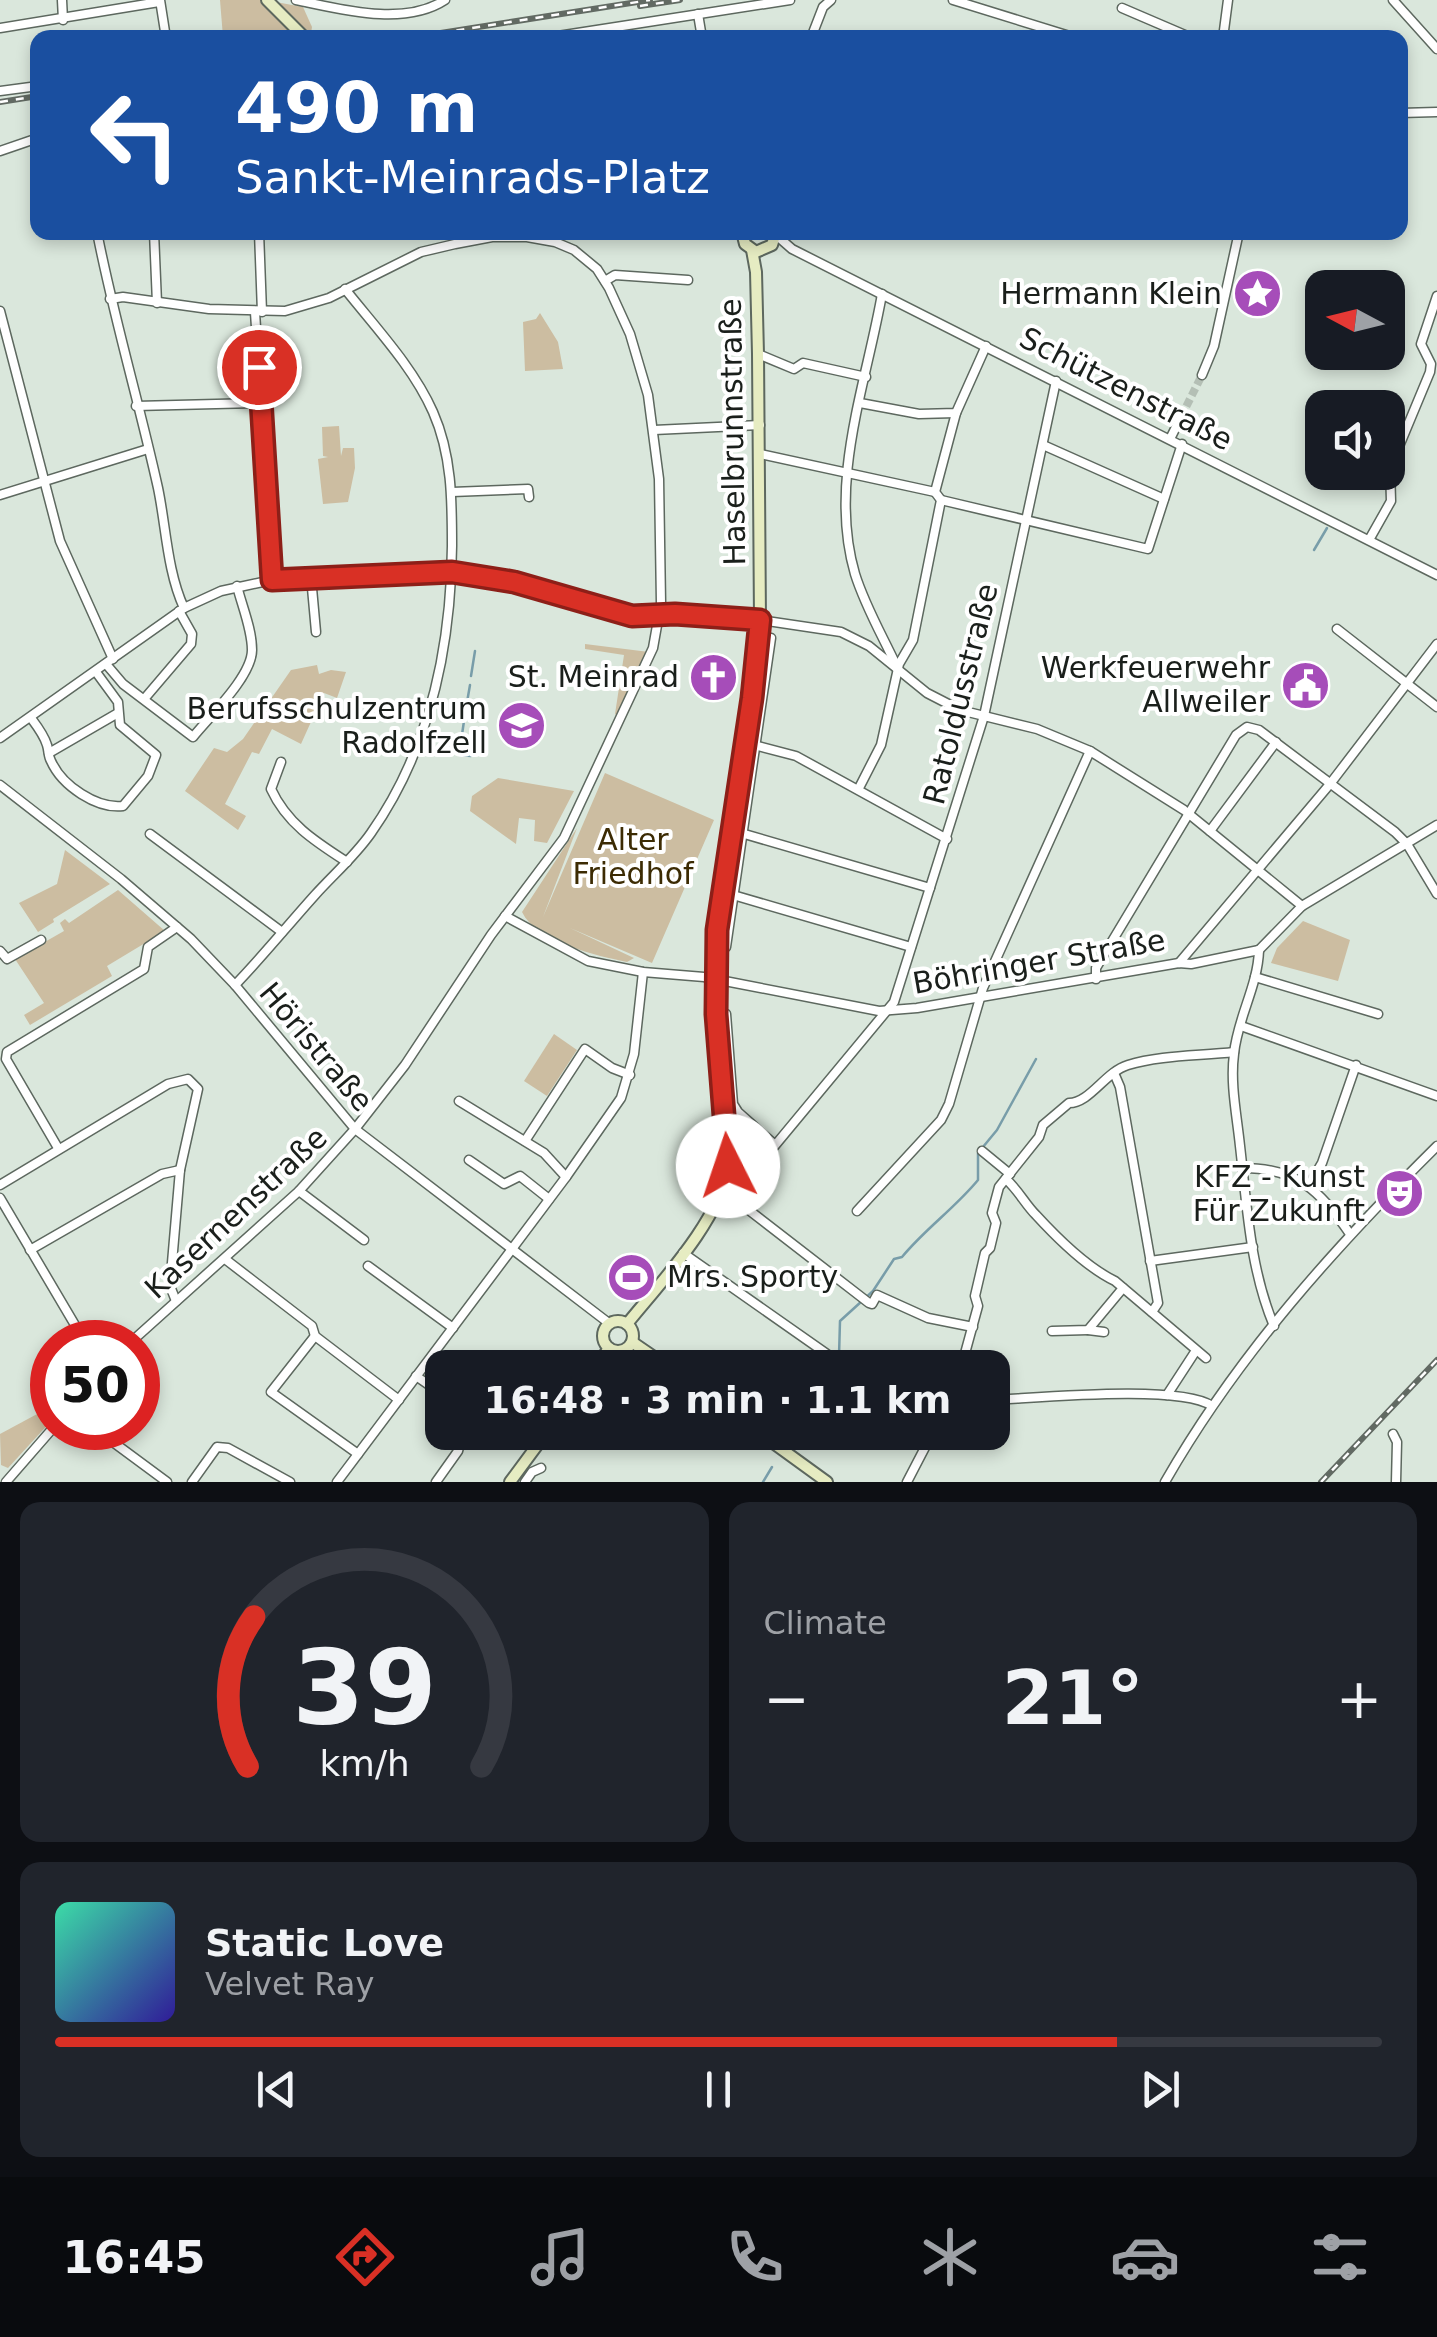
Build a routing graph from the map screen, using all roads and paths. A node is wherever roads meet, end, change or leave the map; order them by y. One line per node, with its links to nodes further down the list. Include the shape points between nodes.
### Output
1 (62, 0): 16 (street)
2 (267, 0): 19 (main road)
3 (296, 0): 12 (street)
4 (445, 0): 12 (street, via 418,12)
5 (790, 0): 15 (street)
6 (812, 0): 13 (street)
7 (831, 0): 13 (street)
8 (953, 0): 23 (street)
9 (1228, 0): 25 (street)
10 (1393, 0): 26 (street)
11 (159, 1): 16 (street); 18 (street)
12 (338, 4)
13 (823, 7): 22 (street)
14 (1122, 8): 24 (street)
15 (698, 14): 20 (street); 21 (street)
16 (63, 20): 17 (street)
17 (0, 28)
18 (164, 30)
19 (297, 30)
20 (596, 30)
21 (701, 30)
22 (814, 30)
23 (1050, 30)
24 (1173, 30)
25 (1224, 30)
26 (1437, 48)
27 (30, 87): 28 (street)
28 (0, 91)
29 (1437, 112): 30 (street)
30 (1408, 113)
31 (30, 141): 32 (street)
32 (0, 151)
33 (99, 240): 46 (street)
34 (154, 240): 47 (street)
35 (259, 240): 49 (street)
36 (482, 240): 43 (street, via 421,252)
37 (546, 240): 42 (street, via 581,254)
38 (743, 240): 40 (main road)
39 (1237, 240): 52 (street)
40 (767, 243): 44 (street, Schützenstraße); 51 (main road, Haselbrunnstraße, via 756,272)
41 (688, 280): 42 (street, via 615,274)
42 (605, 281): 61 (street, Kasernenstraße, via 635,350)
43 (346, 289): 49 (street, via 294,310); 69 (street, via 428,400)
44 (882, 294): 50 (street, Schützenstraße); 53 (street)
45 (1437, 296): 75 (street, via 1421,344 1430,372 1390,468 1391,501)
46 (110, 299): 47 (street); 57 (street)
47 (157, 303): 49 (street)
48 (0, 312): 68 (street)
49 (259, 312): 55 (street)
50 (986, 346): 54 (street, Schützenstraße); 58 (street)
51 (758, 354): 53 (street, via 794,369 803,364); 60 (main road, Haselbrunnstraße)
52 (1202, 375)
53 (866, 376): 56 (street)
54 (1056, 382): 62 (street, Schützenstraße); 64 (street, Ratoldusstraße)
55 (262, 403): 57 (street); 79 (street)
56 (860, 404): 58 (street); 67 (street)
57 (136, 406): 65 (street)
58 (956, 414): 72 (street)
59 (1181, 417): 62 (street)
60 (760, 426): 61 (street); 66 (main road, Haselbrunnstraße)
61 (654, 430): 82 (street, Kasernenstraße)
62 (1170, 439): 63 (street, Schützenstraße)
63 (1182, 444): 73 (street); 75 (street, Schützenstraße)
64 (1043, 445): 73 (street); 74 (street, Ratoldusstraße)
65 (148, 449): 68 (street); 81 (street)
66 (760, 454): 67 (street); 83 (main road, Haselbrunnstraße)
67 (847, 472): 72 (street); 89 (street, via 845,523 854,572)
68 (43, 484): 70 (street); 88 (street)
69 (452, 492): 71 (street, via 528,489); 76 (street)
70 (0, 495)
71 (529, 496)
72 (938, 496): 74 (street); 89 (street, via 913,640)
73 (1164, 499): 74 (street, via 1148,549)
74 (1027, 520): 95 (street, Ratoldusstraße)
75 (1369, 540): 77 (street, Schützenstraße)
76 (452, 572): 78 (street); 82 (street, via 514,582 614,612); 113 (street, via 439,678 420,739 384,812)
77 (1437, 575)
78 (311, 578): 79 (street); 85 (street)
79 (272, 580): 80 (street)
80 (237, 586): 81 (street); 92 (street, via 251,658 194,737)
81 (182, 610): 88 (street); 92 (street, via 191,644)
82 (660, 614): 83 (street); 119 (street, Kasernenstraße, via 653,648 572,821)
83 (760, 620): 89 (street, via 841,632); 130 (main road, Haselbrunnstraße)
84 (1336, 629): 91 (street)
85 (316, 632)
86 (770, 638): 99 (street)
87 (1437, 644): 91 (street)
88 (110, 661): 90 (street); 92 (street, via 123,684)
89 (898, 669): 95 (street, via 940,700); 105 (street, via 881,745)
90 (96, 672): 94 (street); 96 (street)
91 (1407, 683): 93 (street); 103 (street)
92 (145, 698)
93 (1437, 707)
94 (119, 712): 101 (street); 101 (street, via 120,725 156,755 123,806 94,802 61,775)
95 (984, 716): 100 (street); 111 (street, Ratoldusstraße)
96 (30, 718): 97 (street); 101 (street)
97 (0, 738)
98 (1276, 742): 103 (street); 106 (street, via 1247,727 1236,735); 108 (street)
99 (754, 745): 105 (street, via 786,752); 109 (street)
100 (1090, 752): 106 (street); 133 (street)
101 (49, 753)
102 (281, 762): 113 (street, via 271,789 282,808 304,834)
103 (1330, 784): 112 (street); 114 (street)
104 (0, 785): 120 (street, Höristraße)
105 (859, 788): 111 (street)
106 (1190, 814): 108 (street); 131 (street, via 1096,968)
107 (1437, 825): 112 (street)
108 (1210, 831): 114 (street)
109 (742, 833): 115 (street); 117 (street)
110 (150, 834): 121 (street)
111 (946, 839): 115 (street, Ratoldusstraße)
112 (1407, 844): 116 (street); 118 (street)
113 (347, 862): 121 (street)
114 (1257, 871): 118 (street); 127 (street)
115 (930, 888): 124 (street, Ratoldusstraße)
116 (1437, 894)
117 (732, 895): 123 (street); 124 (street)
118 (1302, 906): 125 (street)
119 (505, 916): 128 (street, via 574,956); 144 (street, Kasernenstraße)
120 (177, 928): 132 (street, Höristraße); 148 (street, via 148,947 144,969 7,1052)
121 (282, 932): 132 (street)
122 (40, 940): 126 (street, via 7,959)
123 (726, 947)
124 (910, 947): 134 (street, Ratoldusstraße)
125 (1258, 950): 127 (street, Böhringer Straße); 129 (street)
126 (0, 951)
127 (1179, 963): 131 (street, Böhringer Straße)
128 (643, 972): 130 (street); 141 (street)
129 (1255, 977): 136 (street); 137 (street)
130 (715, 979): 134 (street); 158 (main road, Haselbrunnstraße)
131 (1096, 979): 133 (street, Böhringer Straße)
132 (235, 986): 144 (street, Höristraße)
133 (981, 997): 134 (street, Böhringer Straße); 161 (street, via 941,1120)
134 (888, 1011): 146 (street, Böhringer Straße)
135 (726, 1014): 146 (street, via 734,1104)
136 (1378, 1014)
137 (1242, 1026): 138 (street); 139 (street)
138 (1234, 1052): 140 (street, via 1130,1064); 151 (street)
139 (1356, 1065): 142 (street); 156 (street)
140 (1114, 1073): 153 (street, via 1044,1124); 169 (street)
141 (630, 1075): 145 (street, via 585,1049); 154 (street)
142 (1437, 1096)
143 (460, 1101): 145 (street)
144 (355, 1129): 157 (street, Kasernenstraße); 165 (street, Höristraße)
145 (525, 1141): 154 (street)
146 (774, 1144): 158 (street, Böhringer Straße)
147 (1437, 1146): 162 (street)
148 (58, 1148): 152 (street, via 182,1078 198,1089); 155 (street)
149 (982, 1151): 153 (street)
150 (470, 1160): 160 (street, via 504,1184 520,1176)
151 (1242, 1168): 156 (street, via 1271,1168); 164 (street)
152 (180, 1170): 166 (street); 172 (street, via 170,1286)
153 (1008, 1176): 171 (street, via 1034,1214); 179 (street, via 995,1199)
154 (566, 1177): 160 (street)
155 (0, 1185)
156 (1309, 1185): 162 (street)
157 (299, 1191): 163 (street); 168 (street, Kasernenstraße)
158 (728, 1192): 167 (main road, Böhringer Straße); 179 (street, via 872,1304 877,1295 928,1318)
159 (0, 1198): 166 (street)
160 (549, 1198): 165 (street)
161 (856, 1211)
162 (1350, 1234): 178 (street)
163 (364, 1240)
164 (1252, 1247): 169 (street); 178 (street)
165 (510, 1248): 176 (street, Höristraße); 180 (street)
166 (30, 1250): 174 (street)
167 (682, 1252): 177 (main road, Böhringer Straße); 188 (street)
168 (225, 1258): 172 (street, Kasernenstraße); 184 (street, via 312,1326)
169 (1150, 1261): 173 (street, via 1158,1304)
170 (368, 1266): 180 (street)
171 (1123, 1288): 173 (street); 181 (street)
172 (176, 1300): 175 (street, Kasernenstraße)
173 (1152, 1312): 190 (street)
174 (72, 1320)
175 (155, 1320)
176 (610, 1324): 177 (main road); 186 (main road, via 604,1336)
177 (627, 1324): 185 (main road)
178 (1274, 1326): 197 (street)
179 (973, 1327): 189 (street)
180 (453, 1328): 192 (street)
181 (1088, 1330): 182 (street); 183 (street)
182 (1052, 1331)
183 (1104, 1332)
184 (315, 1336): 196 (street); 205 (street, via 271,1392)
185 (632, 1342): 186 (main road, via 622,1350); 187 (main road)
186 (610, 1348)
187 (644, 1350)
188 (822, 1350)
189 (966, 1350)
190 (1195, 1352): 191 (street); 194 (street)
191 (1206, 1358)
192 (416, 1376): 193 (street); 196 (street)
193 (425, 1382)
194 (1166, 1395): 195 (street); 197 (street)
195 (1010, 1399)
196 (399, 1400): 205 (street)
197 (1212, 1406): 217 (street)
198 (1393, 1434): 218 (street)
199 (34, 1450): 207 (street)
200 (124, 1450): 208 (street)
201 (458, 1450): 212 (street)
202 (534, 1450): 213 (main road)
203 (783, 1450): 215 (main road)
204 (924, 1450): 216 (street)
205 (358, 1454): 211 (street)
206 (540, 1468): 214 (street)
207 (6, 1482)
208 (167, 1482)
209 (192, 1482): 210 (street, via 218,1447)
210 (290, 1482)
211 (337, 1482)
212 (436, 1482)
213 (510, 1482)
214 (525, 1482)
215 (828, 1482)
216 (907, 1482)
217 (1165, 1482)
218 (1396, 1482)

